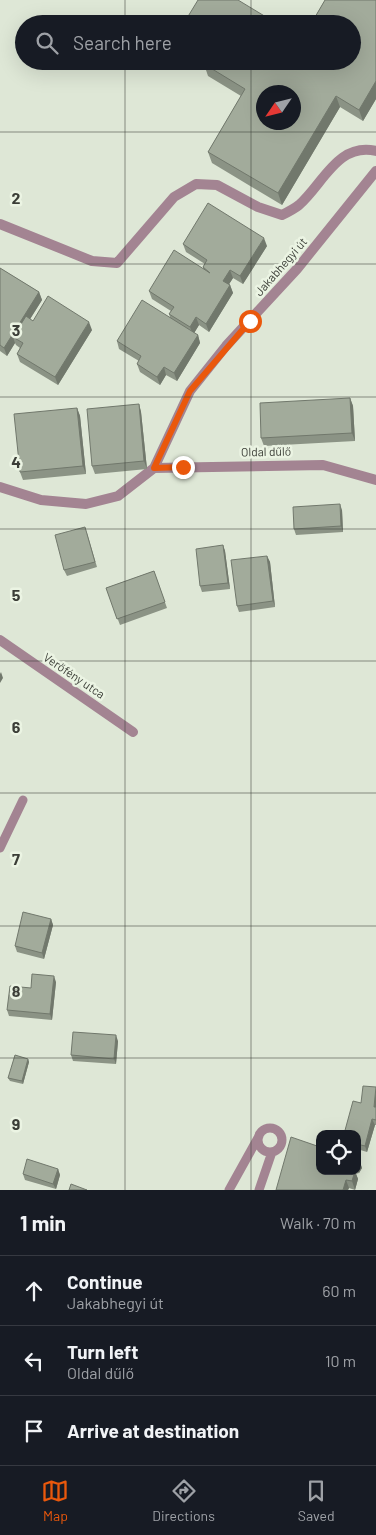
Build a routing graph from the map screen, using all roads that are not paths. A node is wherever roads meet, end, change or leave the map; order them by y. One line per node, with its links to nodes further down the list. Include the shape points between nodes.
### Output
1 (376, 152): 3 (street, via 364,148 346,154 298,206 282,215 217,185 196,184 174,197 117,262 92,262)
2 (376, 171): 4 (street, Jakabhegyi út, via 297,270 226,346 190,391)
3 (0, 224)
4 (154, 468): 5 (street, Oldal dűlő, via 323,465); 6 (street, Jakabhegyi út, via 118,496 86,504 41,500)
5 (376, 480)
6 (0, 486)
7 (0, 640): 8 (street, Verőfény utca)
8 (134, 732)
9 (23, 800): 10 (lane)
10 (0, 848)
11 (259, 1136): 12 (lane, via 261,1148); 12 (lane, via 266,1128 273,1128 287,1141); 13 (lane)
12 (272, 1152): 14 (lane)
13 (229, 1190)
14 (259, 1190)

